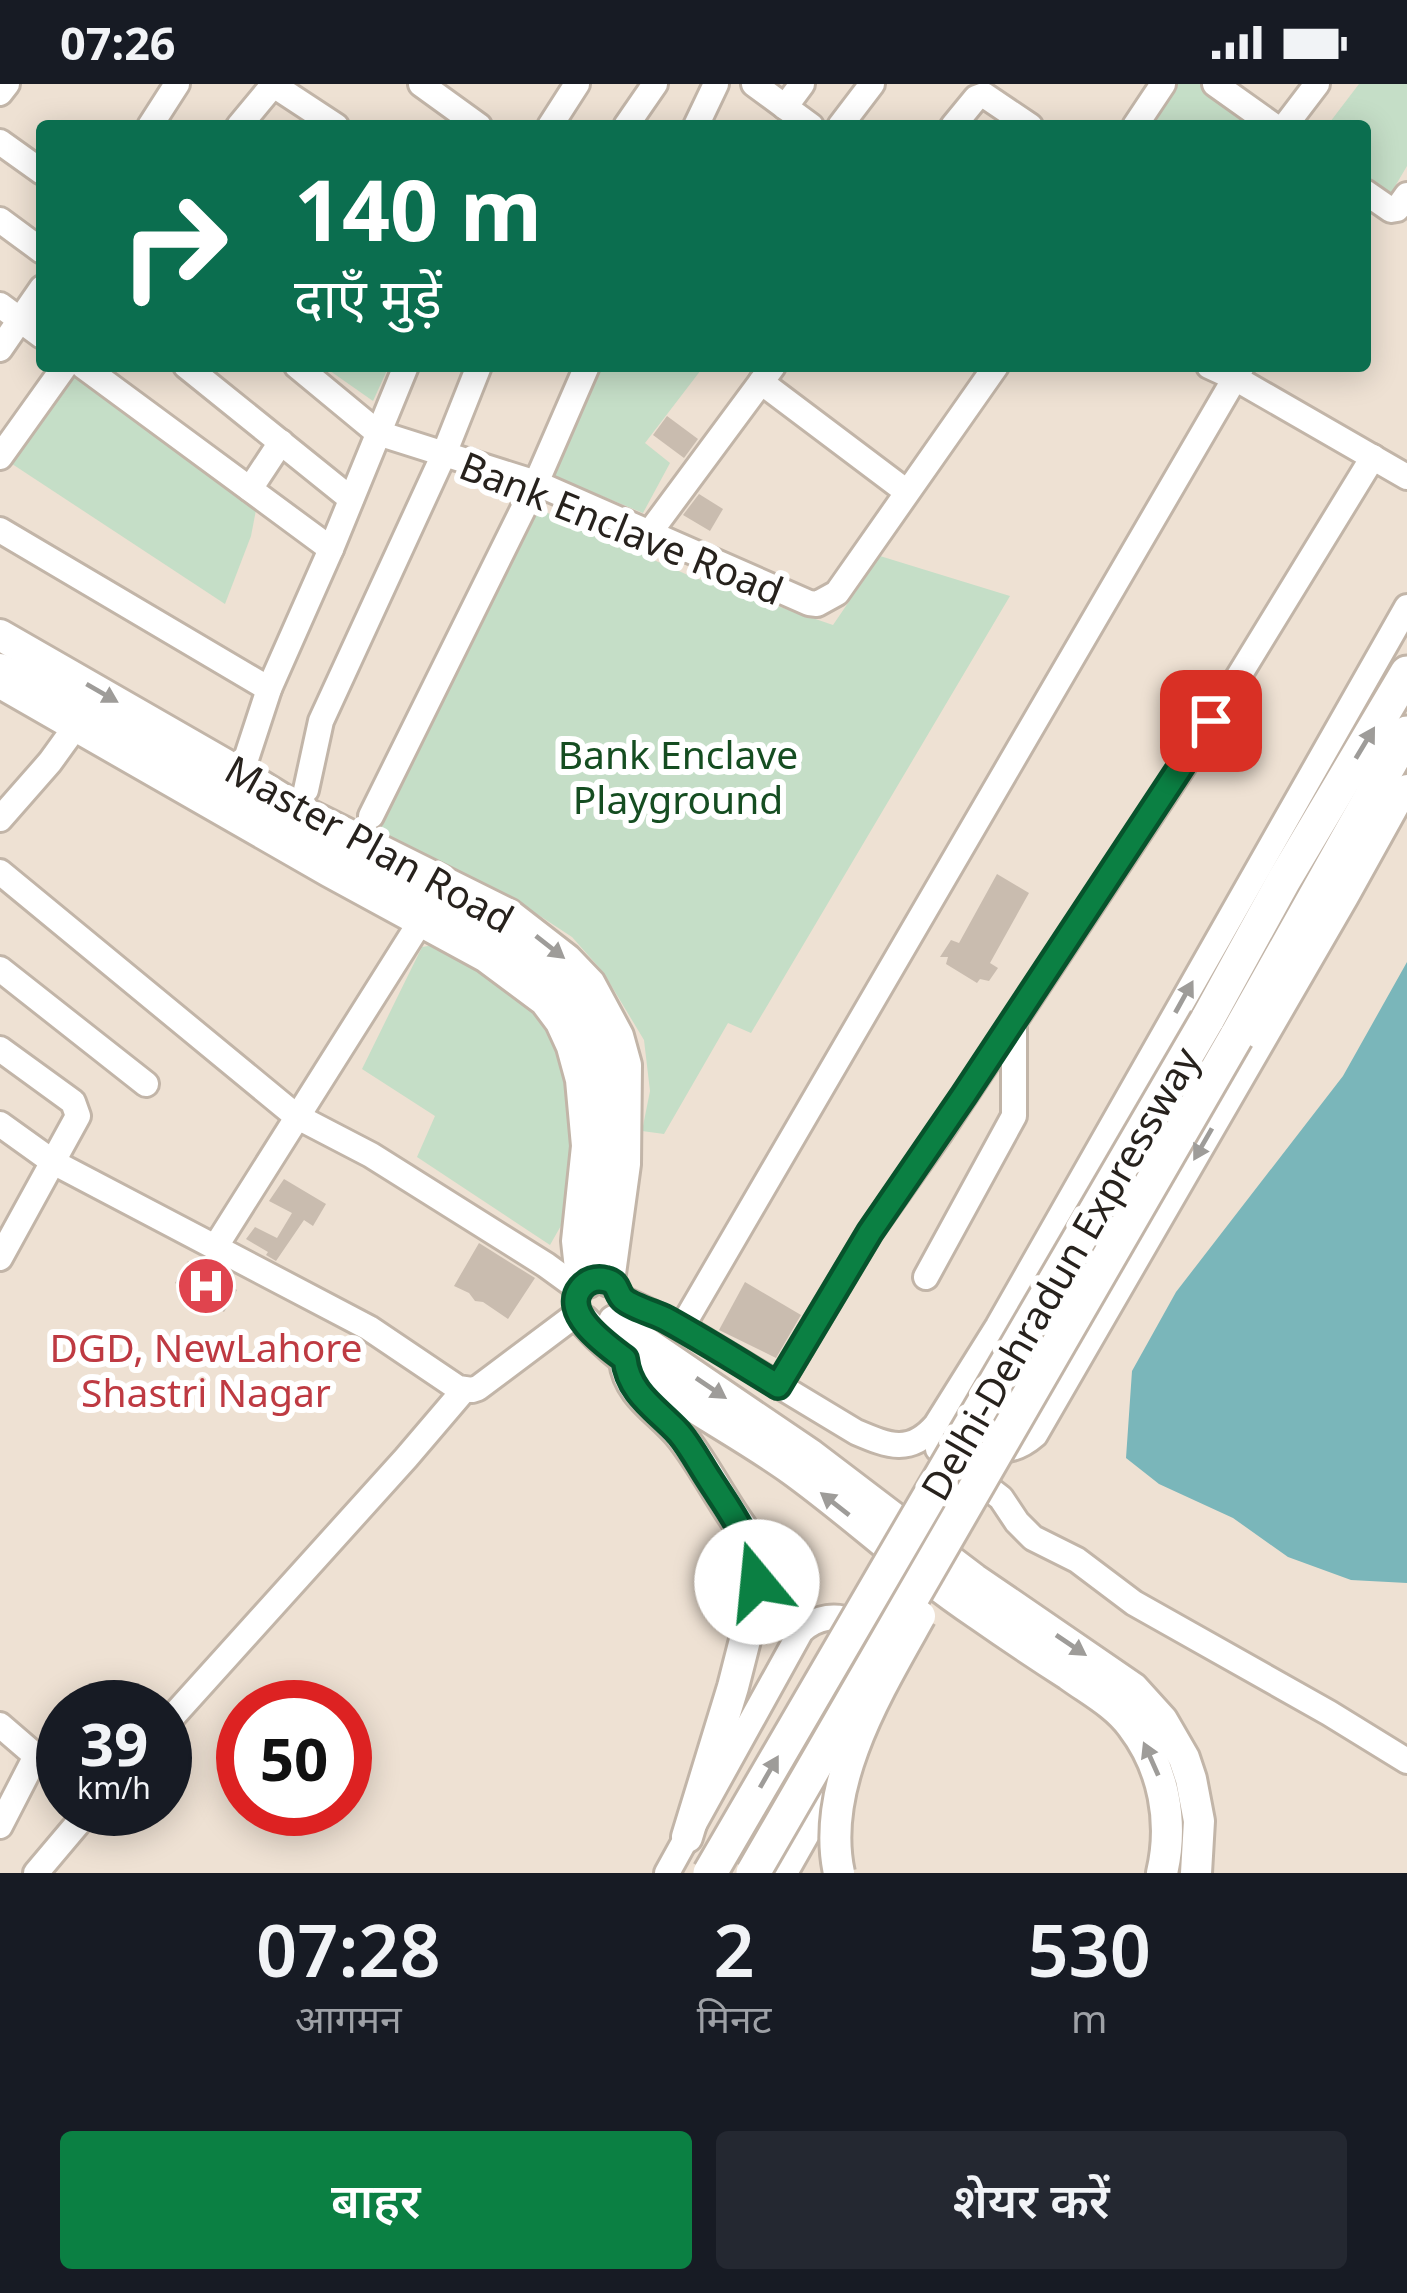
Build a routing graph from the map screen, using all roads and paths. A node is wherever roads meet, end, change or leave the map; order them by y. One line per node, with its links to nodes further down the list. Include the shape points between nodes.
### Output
1 (7, 84): 14 (street)
2 (177, 84): 16 (street)
3 (272, 84): 17 (street); 18 (street)
4 (422, 84): 19 (street)
5 (577, 84): 20 (street)
6 (655, 84): 21 (street)
7 (716, 84): 22 (street)
8 (754, 84): 15 (street)
9 (802, 84): 15 (street)
10 (872, 84): 24 (street)
11 (1163, 84): 27 (street)
12 (1215, 84): 28 (street)
13 (1317, 84): 29 (street)
14 (0, 93)
15 (785, 107): 23 (street)
16 (154, 120)
17 (244, 120)
18 (320, 120)
19 (471, 120)
20 (554, 120)
21 (630, 120)
22 (698, 120)
23 (803, 120)
24 (845, 120)
25 (958, 120): 26 (street, via 984,95)
26 (1021, 120)
27 (1139, 120)
28 (1266, 120)
29 (1290, 120)
30 (0, 142): 31 (street)
31 (36, 168)
32 (1407, 195): 33 (street, via 1391,210)
33 (1371, 196)
34 (0, 220): 35 (street)
35 (36, 247)
36 (36, 292): 37 (street)
37 (10, 312): 38 (street); 39 (street)
38 (36, 331)
39 (0, 349)
40 (61, 372): 54 (street)
41 (91, 372): 57 (street)
42 (194, 372): 51 (street)
43 (304, 372): 50 (street, Bank Enclave Road)
44 (403, 372): 50 (street)
45 (477, 372): 52 (street)
46 (584, 372): 56 (street)
47 (992, 372): 58 (street, Bank Enclave Road)
48 (1239, 372): 53 (street); 94 (street)
49 (767, 374): 58 (street); 61 (street)
50 (378, 433): 52 (street, Bank Enclave Road); 59 (street)
51 (281, 442): 57 (street); 59 (street)
52 (444, 454): 56 (street, Bank Enclave Road); 73 (street, via 321,721)
53 (1373, 457): 55 (street); 84 (street, via 1188,759)
54 (0, 458)
55 (1407, 477)
56 (536, 483): 61 (street, Bank Enclave Road); 75 (street)
57 (250, 489): 62 (street)
58 (907, 492): 61 (street, Bank Enclave Road, via 837,593 818,604)
59 (351, 499): 62 (street)
60 (0, 530): 68 (street)
61 (650, 532)
62 (331, 549): 68 (street)
63 (1407, 607): 74 (street)
64 (0, 635): 93 (main road, Master Plan Road, one-way to 93, via 303,812 508,914 590,984 626,1064 625,1164)
65 (0, 670): 69 (main road)
66 (1407, 674): 74 (highway, Delhi-Dehradun Expressway, one-way to 66)
67 (0, 686): 69 (street)
68 (269, 689): 71 (street)
69 (78, 723): 76 (street); 80 (main road)
70 (1407, 733): 77 (highway, Delhi-Dehradun Expressway)
71 (247, 756)
72 (1407, 787): 77 (street)
73 (306, 790)
74 (1314, 800): 78 (highway, Delhi-Dehradun Expressway); 78 (street)
75 (371, 816)
76 (0, 819)
77 (1371, 824): 81 (highway, Delhi-Dehradun Expressway); 81 (street)
78 (1276, 865): 98 (street, one-way to 78); 109 (highway, Delhi-Dehradun Expressway, one-way to 78, bridge, via 1207,1020)
79 (0, 872): 87 (street)
80 (374, 888): 82 (street); 93 (main road, via 527,960 578,1011 601,1075)
81 (1333, 893): 98 (street, one-way to 98, via 1035,1435 1006,1450); 99 (highway, Delhi-Dehradun Expressway, bridge)
82 (418, 924): 87 (street); 93 (street, via 524,987 564,1035 584,1146 574,1241)
83 (0, 969): 86 (street)
84 (1014, 1021): 92 (street, via 1014,1116); 96 (street, via 870,1232)
85 (0, 1049): 89 (street, via 77,1109)
86 (146, 1084)
87 (296, 1116): 90 (street); 93 (street, via 371,1155)
88 (0, 1124): 89 (street)
89 (52, 1162): 90 (street); 91 (street)
90 (216, 1246): 97 (street)
91 (1, 1254)
92 (926, 1277)
93 (596, 1301): 94 (street); 95 (main road, via 601,1340); 97 (street, via 478,1388); 100 (main road, one-way to 100, via 811,1455)
94 (682, 1328): 96 (street)
95 (625, 1359): 100 (main road, one-way to 95); 106 (main road, via 636,1391 683,1437 741,1527 756,1570 757,1593)
96 (778, 1386): 98 (street, via 881,1443 912,1445)
97 (464, 1390): 101 (street)
98 (930, 1432): 103 (street, via 1033,1538)
99 (987, 1466): 110 (highway, Delhi-Dehradun Expressway, bridge); 112 (main road, bridge, via 956,1551 882,1684 843,1778 834,1818)
100 (967, 1590): 113 (main road, one-way to 100, via 1164,1798 1131,1724); 114 (main road, one-way to 114, via 1133,1688 1162,1720 1197,1800)
101 (192, 1695)
102 (0, 1725): 104 (street, via 36,1756)
103 (1407, 1760)
104 (0, 1826)
105 (67, 1836): 107 (street)
106 (688, 1837): 108 (street); 111 (street, via 801,1631 824,1618 851,1621 875,1658 858,1741)
107 (36, 1873)
108 (667, 1873)
109 (710, 1873)
110 (753, 1873)
111 (785, 1873)
112 (839, 1873)
113 (1162, 1873)
114 (1196, 1873)

